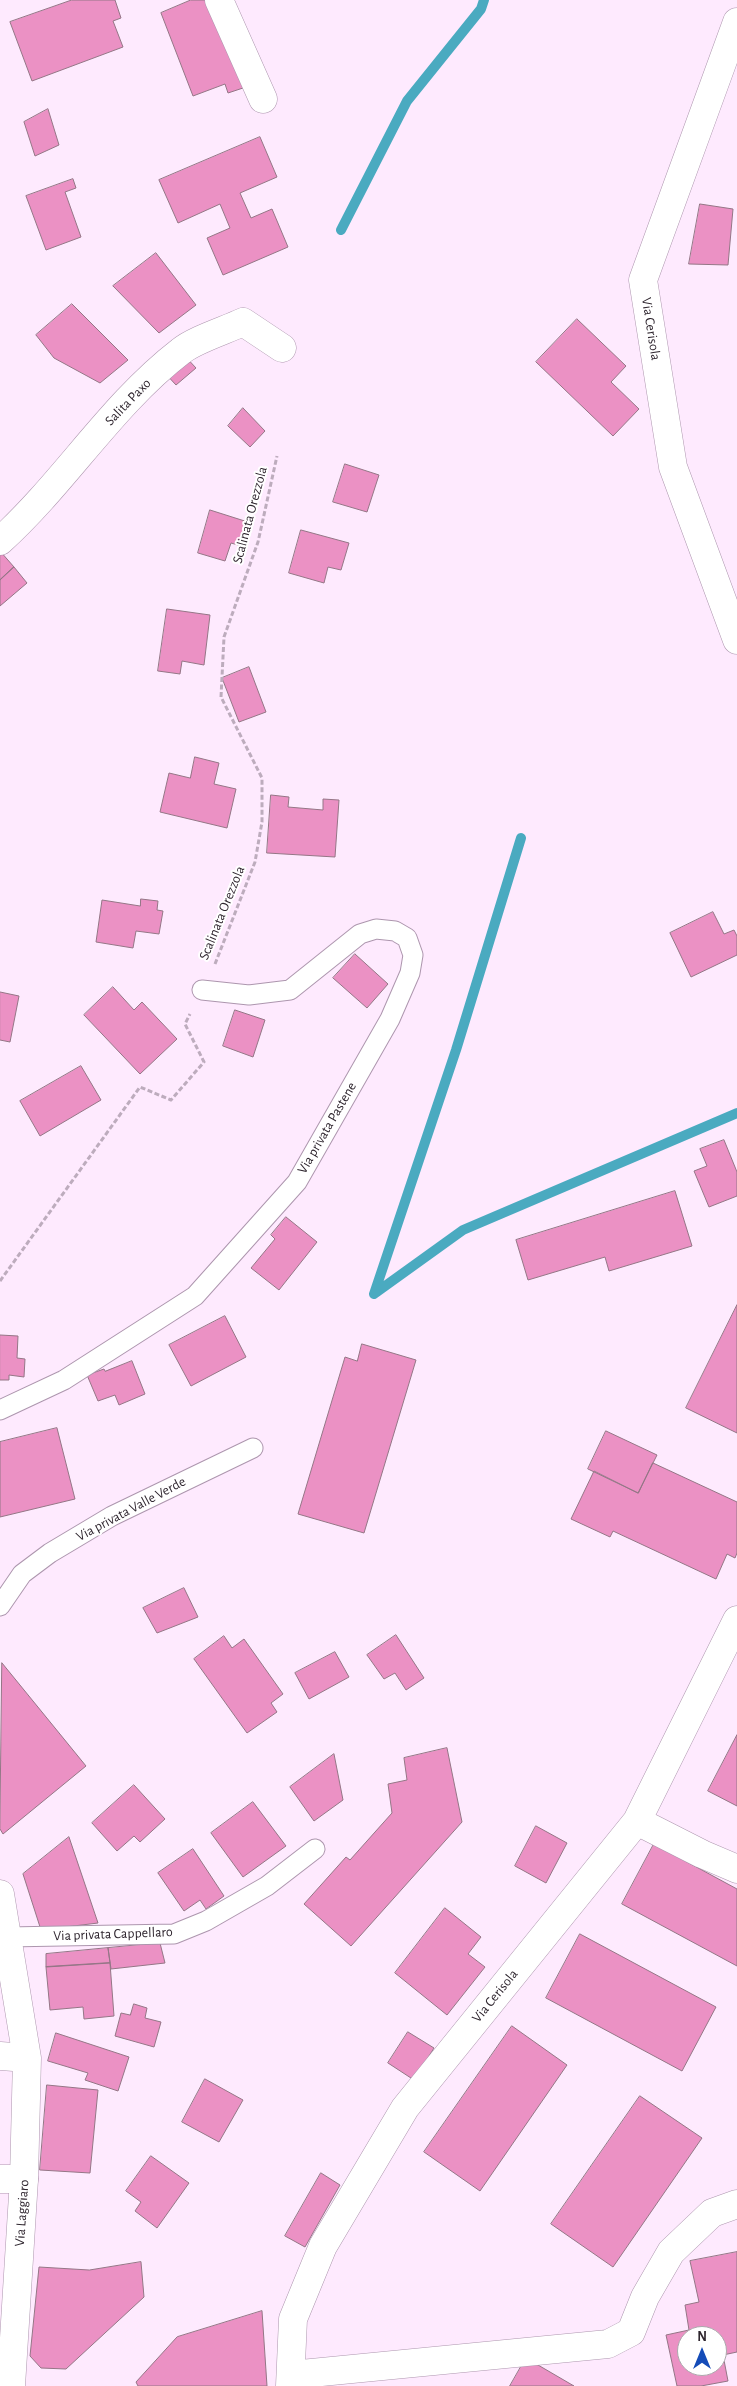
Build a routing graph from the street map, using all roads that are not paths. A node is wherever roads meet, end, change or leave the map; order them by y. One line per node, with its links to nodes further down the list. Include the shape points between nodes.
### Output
1 (219, 0): 3 (street)
2 (737, 22): 6 (street, Via Cerisola, via 643,280 673,467)
3 (263, 100)
4 (282, 348): 5 (street, Salita Paxo, via 243,322 182,349 122,405 65,475)
5 (0, 541)
6 (737, 640)
7 (202, 990): 8 (lane, Via privata Pastene, via 249,995 290,990 360,934 376,929 395,931 407,938 413,955 410,973 390,1019 297,1182 195,1296 64,1380)
8 (0, 1410)
9 (253, 1448): 10 (lane, Via privata Valle Verde, via 112,1516 50,1553 22,1574)
10 (0, 1606)
11 (737, 1620): 12 (street, Via Cerisola)
12 (637, 1821): 14 (street); 22 (street, Via Cerisola, via 405,2108 323,2246 293,2319)
13 (315, 1849): 16 (lane, Via privata Cappellaro, via 267,1886 206,1921 174,1934)
14 (737, 1869)
15 (0, 1894): 16 (street, Via Laggiaro)
16 (7, 1937): 18 (street, Via Laggiaro)
17 (0, 2056): 18 (street)
18 (27, 2058): 19 (street, Via Laggiaro)
19 (12, 2179): 21 (street, Via Laggiaro)
20 (737, 2204): 22 (street, via 712,2213 671,2252 645,2297 631,2332 608,2344)
21 (14, 2380)
22 (290, 2381)

